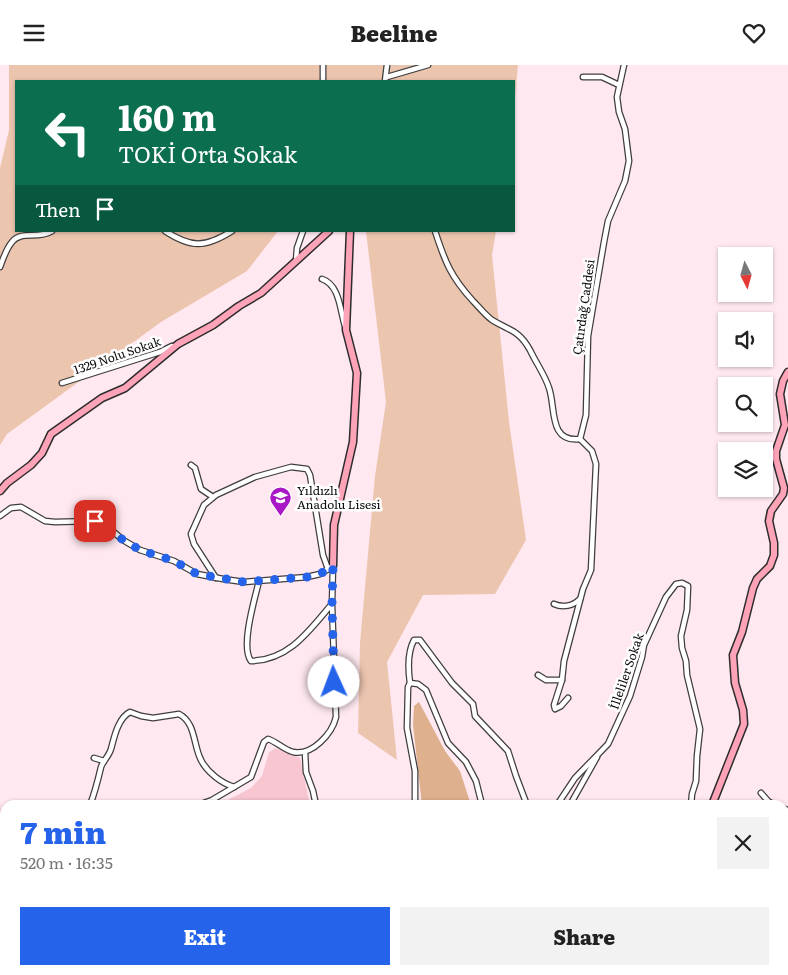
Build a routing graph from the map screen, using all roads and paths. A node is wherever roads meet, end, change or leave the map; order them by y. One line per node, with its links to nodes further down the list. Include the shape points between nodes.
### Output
1 (324, 65): 7 (street)
2 (387, 65): 6 (street)
3 (428, 65): 6 (street)
4 (624, 65): 8 (street, Çatırdağ Caddesi)
5 (583, 77): 8 (street, via 602,77)
6 (386, 79)
7 (323, 80)
8 (619, 85): 23 (street, Çatırdağ Caddesi, via 617,97 629,161 604,242 588,336 586,415)
9 (50, 232): 17 (street, via 40,237 17,237)
10 (167, 232): 11 (street, via 185,243 197,244 208,243)
11 (230, 232)
12 (303, 232): 16 (street)
13 (328, 232): 16 (street)
14 (350, 232): 19 (street)
15 (435, 232): 23 (street, via 450,273 487,316 516,332 528,347 547,383 558,430 566,438)
16 (296, 263): 20 (street, via 261,293)
17 (0, 267)
18 (322, 279): 19 (street, via 332,286)
19 (346, 330): 28 (street, via 357,373 353,442 334,525)
20 (178, 344): 22 (street, 1329 Nolu Sokak); 25 (street, via 125,388 102,398 51,435 42,453)
21 (788, 372): 53 (street, via 780,394 785,425 776,451 784,488 769,521 774,555 770,566 753,588 733,655 744,724)
22 (62, 383)
23 (580, 439): 31 (street, via 592,451 596,465 591,570)
24 (191, 465): 26 (street, via 195,468 201,489)
25 (0, 491)
26 (212, 497): 28 (street, via 255,477 291,467 307,469 323,555); 29 (street, via 204,505 191,534)
27 (0, 516): 29 (street, via 11,508 21,507 55,523 95,521 140,550 174,561 197,574)
28 (331, 568): 30 (street, via 307,577); 32 (street)
29 (216, 578): 30 (street)
30 (258, 581): 32 (street, via 248,629 247,651 251,661 262,661 295,646)
31 (581, 598): 33 (street, via 570,605); 35 (street)
32 (332, 604): 38 (street, via 336,717 334,725 318,744)
33 (554, 604)
34 (538, 675): 35 (street, via 546,680)
35 (562, 680): 37 (street, via 555,709)
36 (410, 683): 47 (street, via 407,728 415,771); 48 (street, via 426,690 448,743 466,762 476,781); 49 (street, via 411,646 414,640 420,640 472,704 475,716 508,751)
37 (568, 698)
38 (305, 752): 42 (street, via 285,749 268,739 264,741 251,777); 46 (street, via 306,772)
39 (599, 754): 50 (street, İlleliler Sokak, via 575,777); 51 (street); 52 (street, İlleliler Sokak, via 608,744 624,709 644,645 660,609 676,584 685,584 688,586 688,598 682,648 700,729)
40 (94, 758): 41 (street)
41 (104, 761): 42 (street, via 126,714 159,718 179,714 188,722 200,759 207,769); 44 (street)
42 (234, 787): 45 (street)
43 (762, 793): 54 (street)
44 (92, 800)
45 (212, 800)
46 (315, 800)
47 (416, 800)
48 (481, 800)
49 (525, 800)
50 (560, 800)
51 (573, 800)
52 (692, 800)
53 (714, 800)
54 (768, 800)

